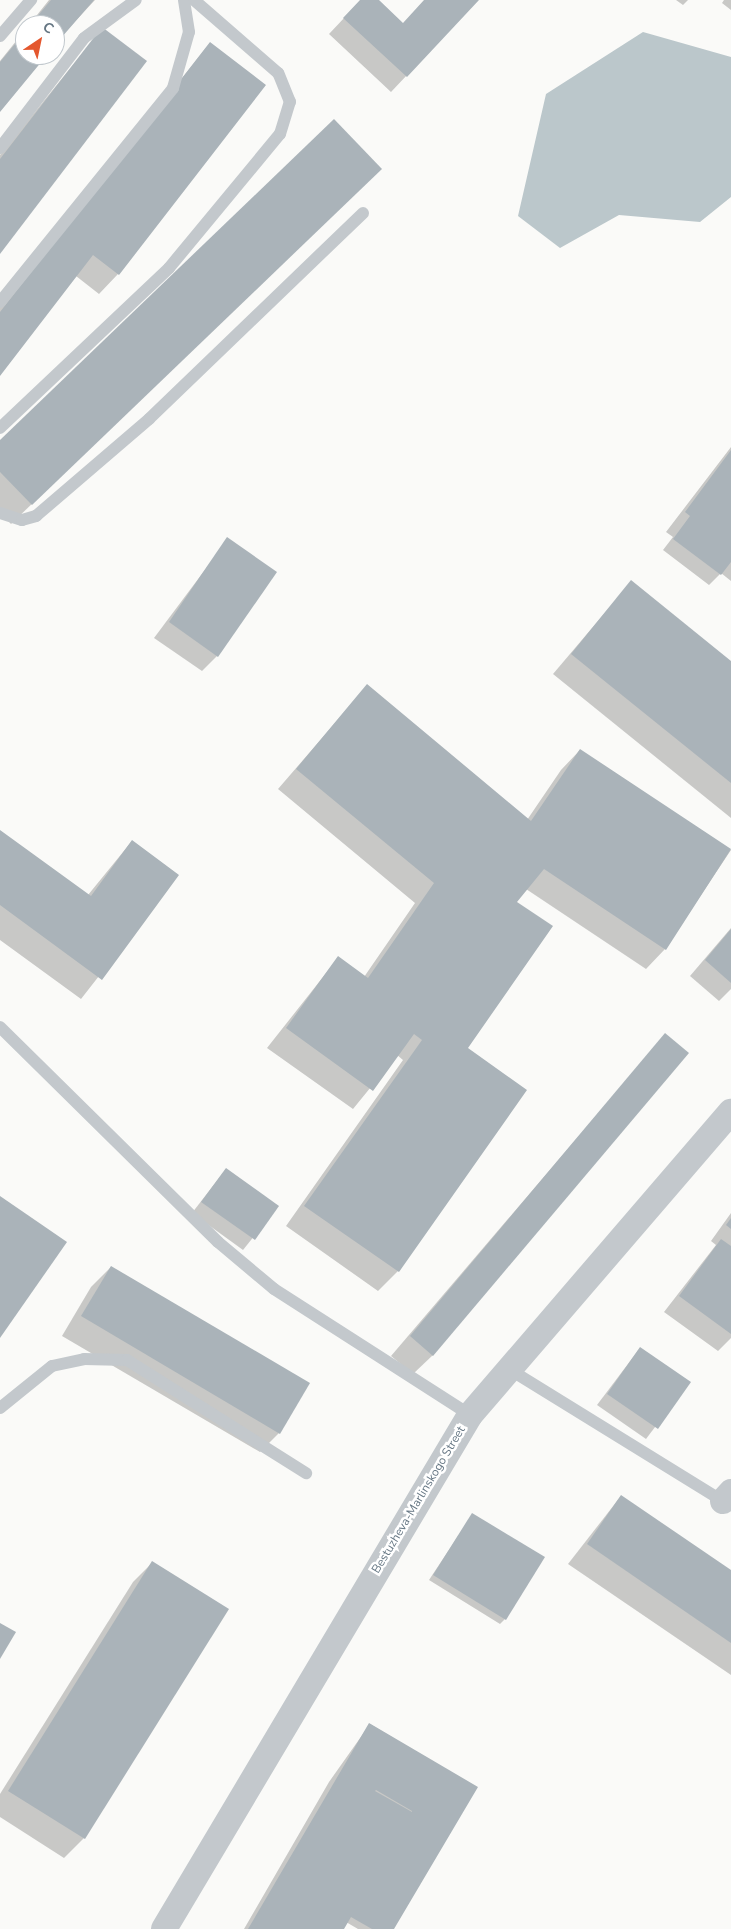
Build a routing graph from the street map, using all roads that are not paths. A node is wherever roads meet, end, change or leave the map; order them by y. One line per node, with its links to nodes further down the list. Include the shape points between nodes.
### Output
1 (31, 0): 5 (lane)
2 (136, 0): 6 (lane, via 84,38)
3 (184, 0): 8 (lane, via 189,32 173,88)
4 (194, 0): 9 (lane, via 278,73 290,102 280,134 169,268)
5 (0, 36)
6 (0, 148)
7 (363, 213): 10 (lane, via 149,418 36,516 22,520)
8 (0, 302)
9 (0, 428)
10 (0, 513)
11 (0, 1027): 15 (lane, via 218,1242 267,1283)
12 (731, 1112): 13 (street, Bestuzheva-Marlinskogo Street)
13 (509, 1368): 15 (street, Bestuzheva-Marlinskogo Street); 17 (lane)
14 (0, 1408): 16 (lane, via 52,1366 84,1359 127,1360)
15 (470, 1415): 18 (street, Bestuzheva-Marlinskogo Street)
16 (306, 1473)
17 (728, 1499)
18 (164, 1929)

